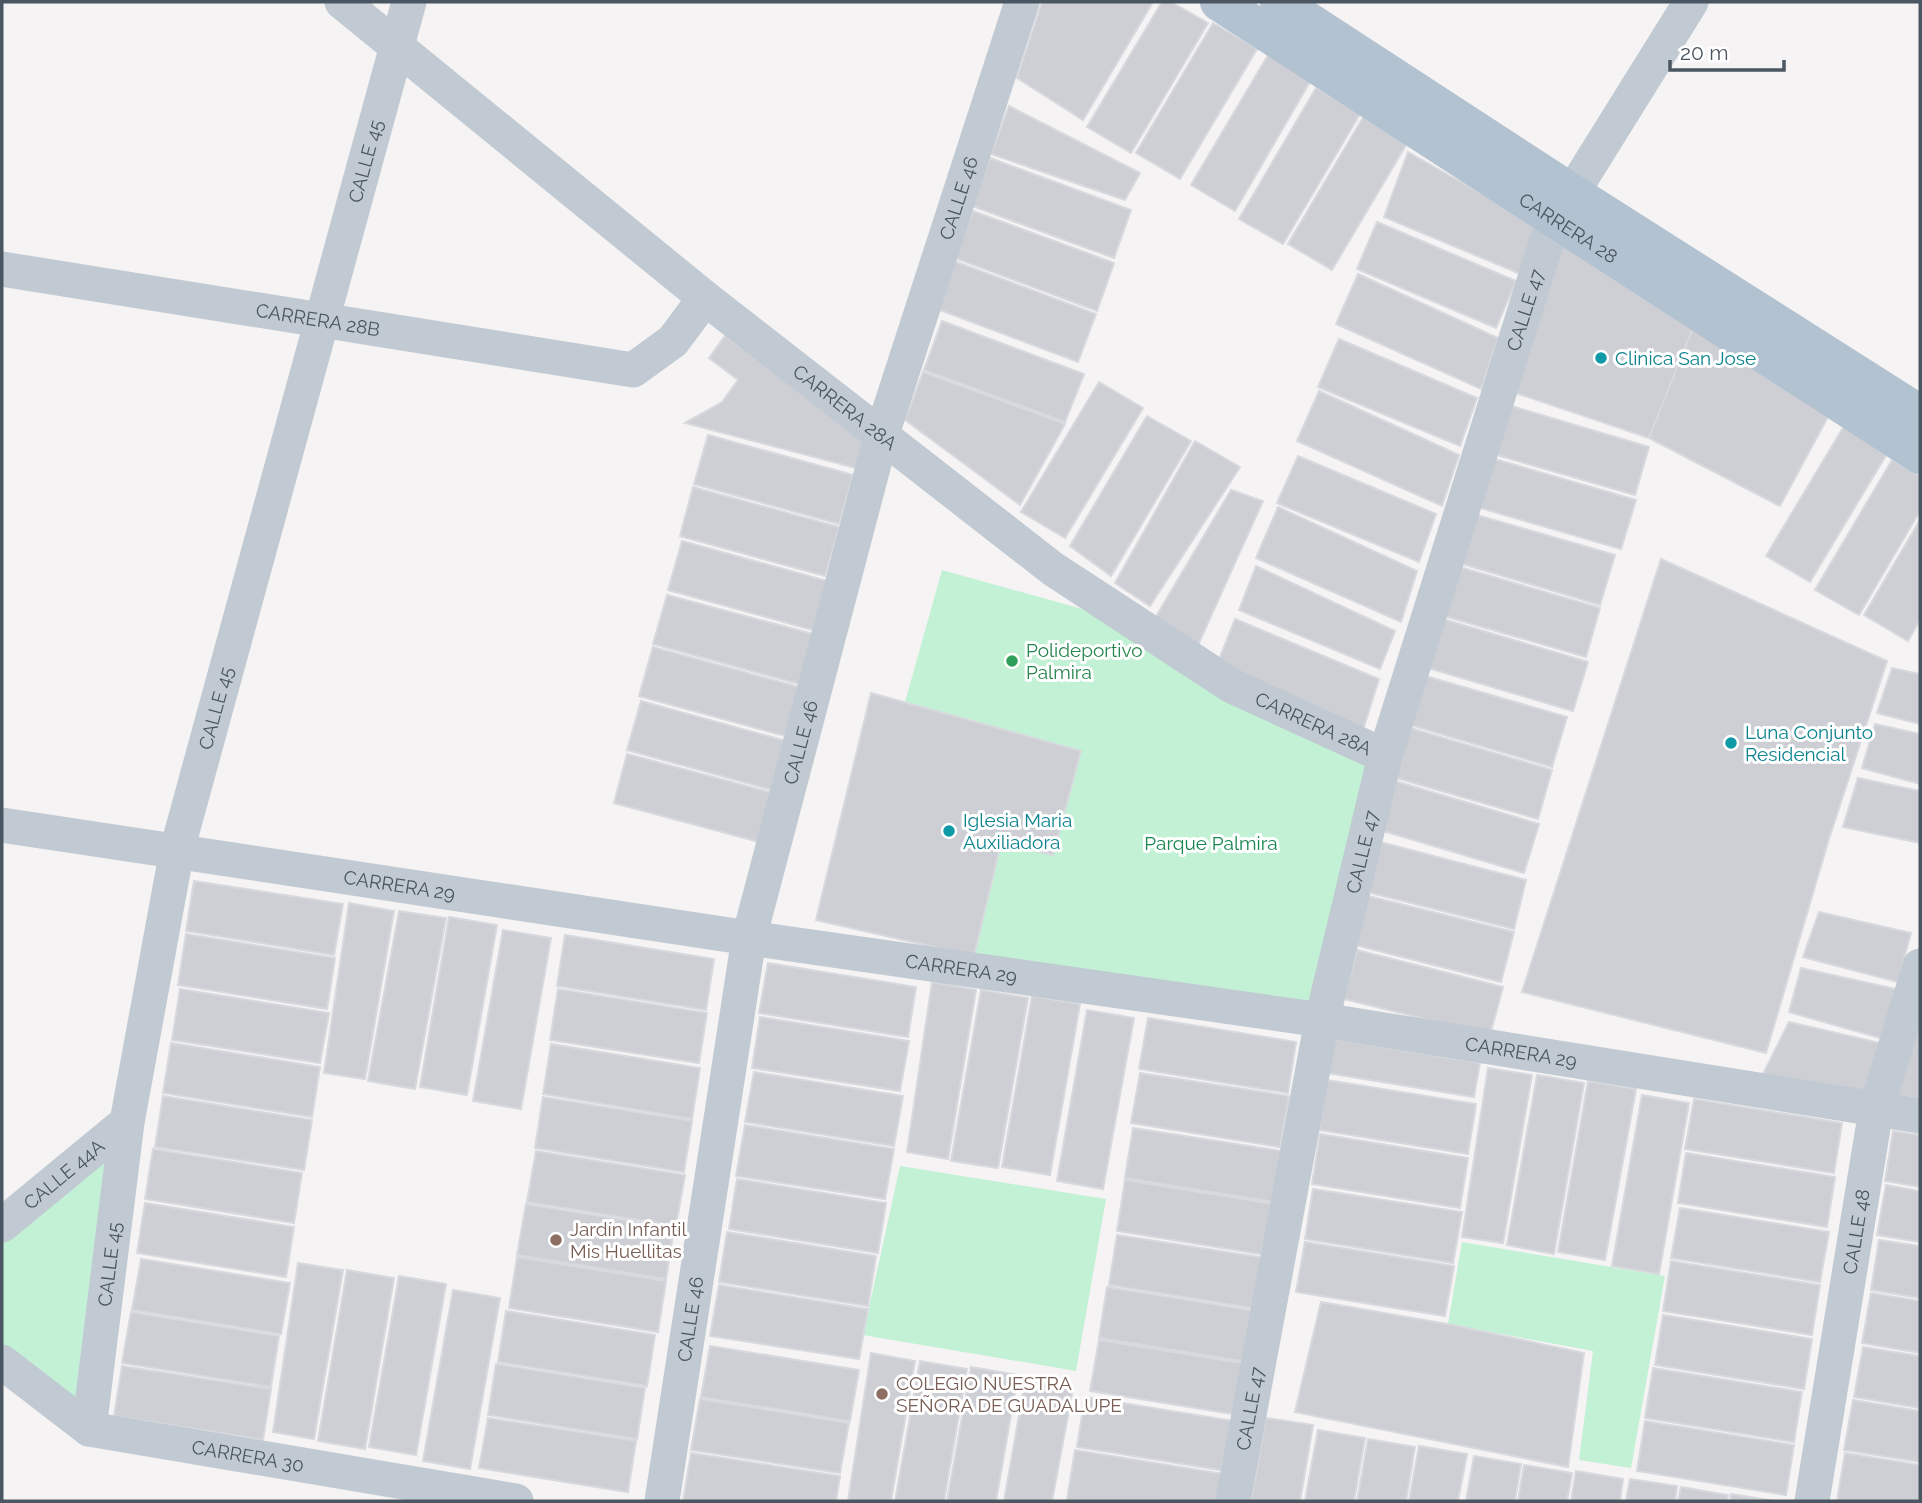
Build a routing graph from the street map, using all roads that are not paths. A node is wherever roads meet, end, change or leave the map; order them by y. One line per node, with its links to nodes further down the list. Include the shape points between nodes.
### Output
1 (342, 2): 7 (street, CARRERA 28A)
2 (409, 2): 7 (street, CALLE 45)
3 (1022, 2): 13 (street, CALLE 46)
4 (1219, 2): 8 (main road, CARRERA 28)
5 (1279, 2): 8 (main road, CARRERA 28)
6 (1691, 2): 8 (street, CALLE 47)
7 (396, 46): 10 (street, CARRERA 28A); 11 (street, CALLE 45)
8 (1563, 205): 12 (main road, CARRERA 28); 14 (main road, CARRERA 28); 15 (street, CALLE 47)
9 (2, 269): 11 (street, CARRERA 28B)
10 (705, 298): 11 (street, CARRERA 28B, via 673,341 634,370); 13 (street, CARRERA 28A)
11 (322, 322): 17 (street, CALLE 45)
12 (1920, 414)
13 (881, 438): 15 (street, CARRERA 28A, via 1053,569 1232,686); 18 (street, CALLE 46)
14 (1920, 455)
15 (1385, 756): 20 (street, CALLE 47)
16 (2, 825): 17 (street, CARRERA 29)
17 (177, 850): 18 (street, CARRERA 29); 23 (street, CALLE 45)
18 (750, 938): 20 (street, CARRERA 29); 28 (street, CALLE 46)
19 (1920, 965): 21 (street, CALLE 48)
20 (1322, 1020): 21 (street, CARRERA 29); 29 (street, CALLE 47)
21 (1876, 1110): 22 (street, CARRERA 29); 30 (street, CALLE 48)
22 (1920, 1116)
23 (127, 1122): 24 (street, CALLE 44A); 26 (street, CALLE 45)
24 (2, 1225)
25 (2, 1362): 26 (street, CARRERA 30)
26 (89, 1429): 27 (street, CARRERA 30)
27 (516, 1501)
28 (662, 1501)
29 (1233, 1501)
30 (1812, 1501)

